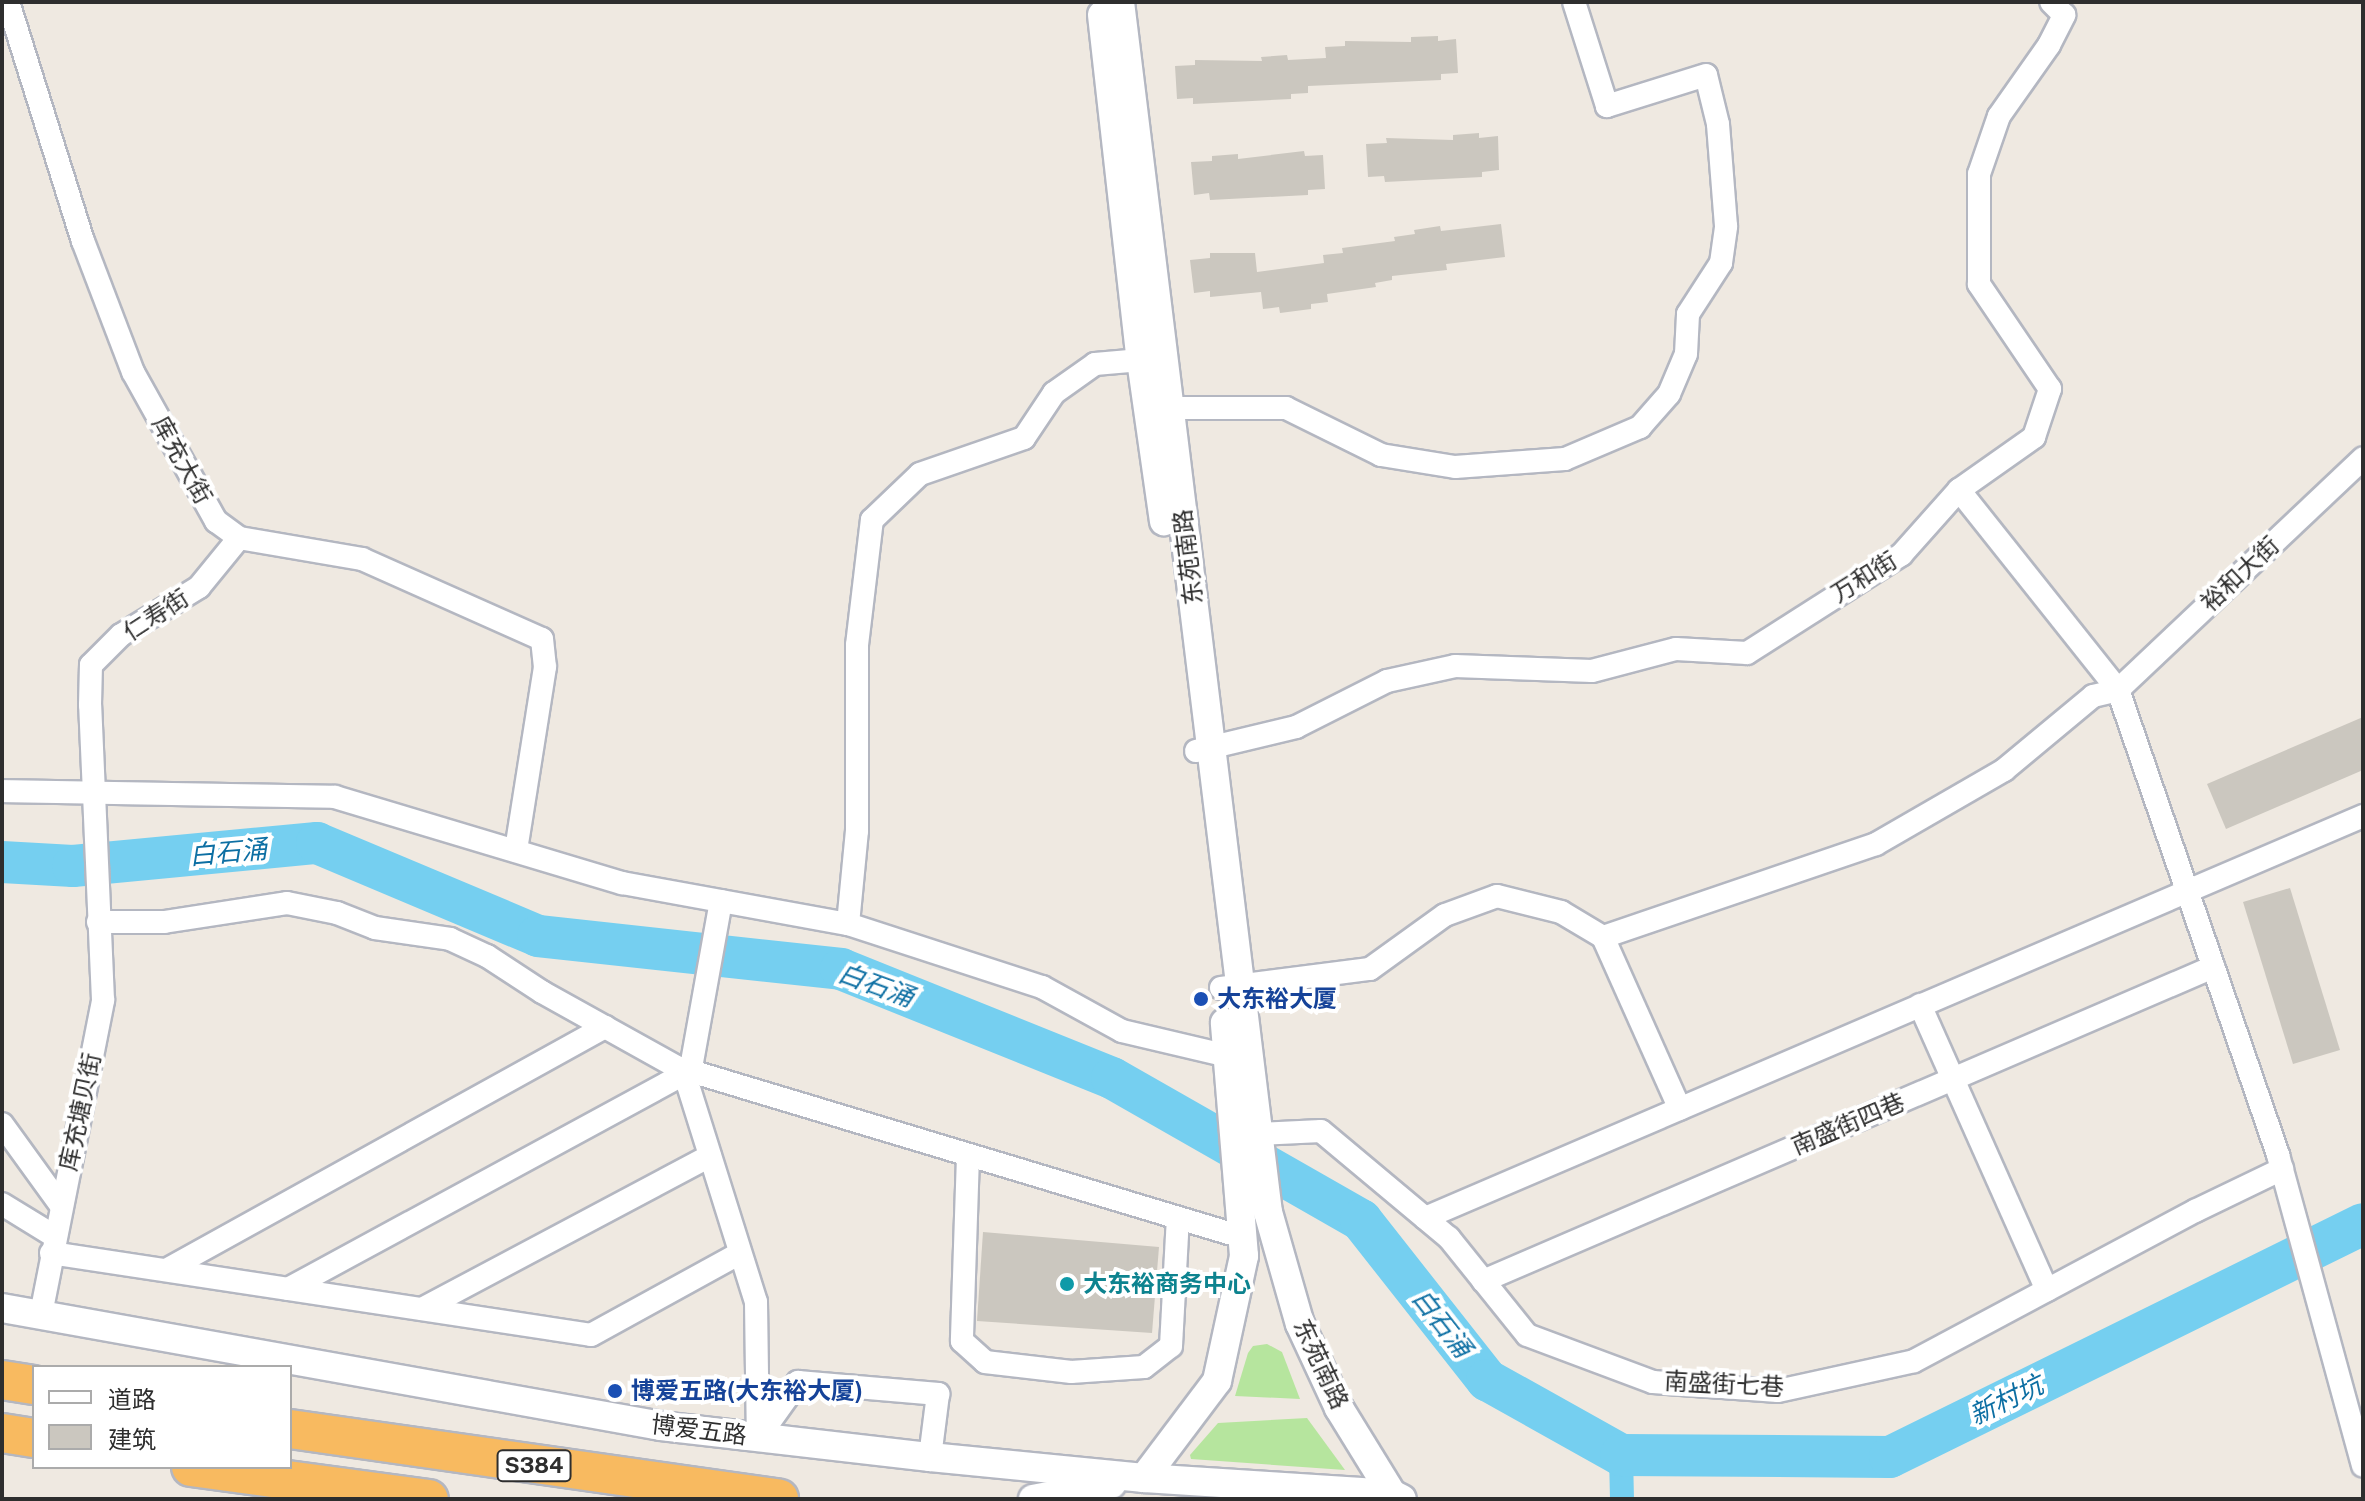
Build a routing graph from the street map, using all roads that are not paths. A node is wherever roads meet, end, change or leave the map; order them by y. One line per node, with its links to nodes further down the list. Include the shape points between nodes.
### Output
1 (8, 2): 10 (street, 库充大街, via 83,241 133,372 216,521)
2 (1101, 2): 6 (street, 东苑南路)
3 (1120, 2): 7 (street, 东苑南路)
4 (1574, 2): 7 (street, via 1607,106 1706,75 1718,124 1726,226 1721,263 1688,314 1686,354 1669,394 1640,427 1565,459 1455,467 1381,455 1286,408)
5 (2054, 3): 9 (street, 万和街, via 2064,15 1999,116 1979,174 1979,284 2050,389 2034,437)
6 (1141, 360): 7 (street, 东苑南路); 20 (street, via 1095,364 1054,393 1024,438 920,474 872,520 857,645 857,831)
7 (1159, 408): 12 (street, 东苑南路)
8 (2363, 458): 11 (street, 裕和大街)
9 (1959, 490): 11 (street); 12 (street, 万和街, via 1901,555 1747,653 1676,649 1592,671 1455,666 1387,681 1296,727)
10 (239, 538): 14 (street, 仁寿街, via 199,587 121,635 91,665); 16 (street, via 362,559 542,639 545,667)
11 (2118, 690): 17 (street); 21 (street, via 2093,696 2004,770 1876,844)
12 (1204, 749): 23 (street, 东苑南路)
13 (2, 791): 14 (street)
14 (95, 793): 16 (street, via 335,797); 19 (street, 仁寿街)
15 (2363, 816): 17 (street)
16 (516, 851): 18 (street, via 622,883)
17 (2187, 891): 22 (street); 24 (street)
18 (721, 901): 20 (street); 27 (street)
19 (98, 915): 25 (street, via 164,922 287,903 312,908 375,928 450,939); 36 (street, 库充塘贝街, via 103,1000)
20 (848, 924): 26 (street, via 1042,987 1122,1031)
21 (1603, 937): 23 (street, via 1561,912 1497,896 1445,915 1370,969); 29 (street)
22 (2213, 967): 28 (street, 南盛街四巷); 34 (street)
23 (1230, 986): 26 (street, 东苑南路); 30 (street, 东苑南路)
24 (1920, 1005): 28 (street); 29 (street)
25 (605, 1027): 27 (street); 42 (street)
26 (1228, 1056): 30 (street, 东苑南路)
27 (690, 1071): 32 (street, via 688,1085); 33 (street); 44 (street)
28 (1952, 1079): 43 (street, 南盛街四巷); 45 (street)
29 (1680, 1109): 38 (street)
30 (1248, 1114): 38 (street, 南盛街七巷, via 1321,1131); 39 (street); 60 (street, 东苑南路, via 1300,1324 1339,1408)
31 (2, 1124): 36 (street)
32 (710, 1156): 41 (street); 47 (street)
33 (968, 1156): 37 (street); 37 (street, via 962,1341 985,1362 1071,1372 1144,1367 1171,1346)
34 (2282, 1169): 45 (street, 南盛街七巷); 56 (street)
35 (2, 1204): 40 (street)
36 (60, 1204): 40 (street, 库充塘贝街)
37 (1178, 1218): 39 (street)
38 (1425, 1218): 43 (street, 南盛街七巷, via 1449,1238)
39 (1242, 1225): 59 (street, via 1244,1256 1217,1381)
40 (52, 1244): 42 (street); 48 (street, 库充塘贝街)
41 (740, 1253): 47 (street, via 591,1335); 54 (street, via 756,1302)
42 (166, 1270): 44 (street)
43 (1483, 1281): 45 (street, 南盛街七巷, via 1527,1335 1653,1382 1778,1391 1914,1361)
44 (288, 1289): 47 (street)
45 (2047, 1290)
46 (2, 1308): 48 (street, 博爱五路)
47 (422, 1309)
48 (41, 1314): 54 (street, 博爱五路, via 661,1426)
49 (2, 1380): 50 (highway)
50 (32, 1385)
51 (292, 1429): 63 (highway, S384)
52 (2, 1433): 53 (highway)
53 (32, 1438)
54 (758, 1438): 55 (street, 博爱五路); 55 (street, via 798,1382 938,1394)
55 (930, 1457): 59 (street, 博爱五路)
56 (2363, 1466)
57 (202, 1469): 58 (highway)
58 (245, 1477): 61 (highway); 62 (highway)
59 (1144, 1478): 60 (street, 博爱五路); 64 (street)
60 (1398, 1497)
61 (281, 1499)
62 (429, 1499)
63 (779, 1499)
64 (1033, 1499)

